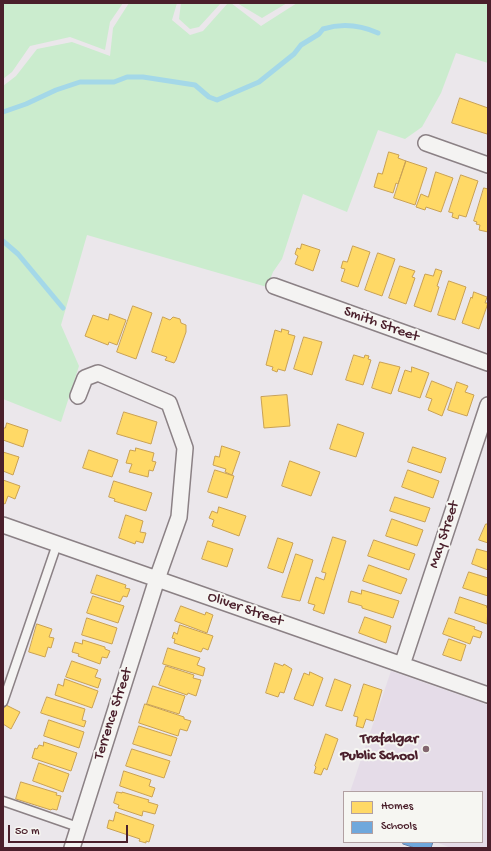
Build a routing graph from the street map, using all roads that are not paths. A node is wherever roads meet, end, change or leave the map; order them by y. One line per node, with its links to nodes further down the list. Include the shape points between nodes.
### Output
1 (426, 143): 2 (street)
2 (488, 165)
3 (274, 286): 4 (street, Smith Street)
4 (488, 363)
5 (78, 396): 9 (street, Terrence Street, via 86,378 98,373 169,403 185,448 179,517)
6 (488, 405): 10 (street, May Street)
7 (3, 525): 8 (street, Oliver Street)
8 (56, 544): 9 (street, Oliver Street); 12 (lane)
9 (157, 579): 10 (street, Oliver Street); 14 (street, Terrence Street)
10 (402, 665): 11 (street, Oliver Street)
11 (488, 695)
12 (3, 702)
13 (3, 801): 14 (lane)
14 (78, 827): 15 (street, Terrence Street)
15 (72, 848)

